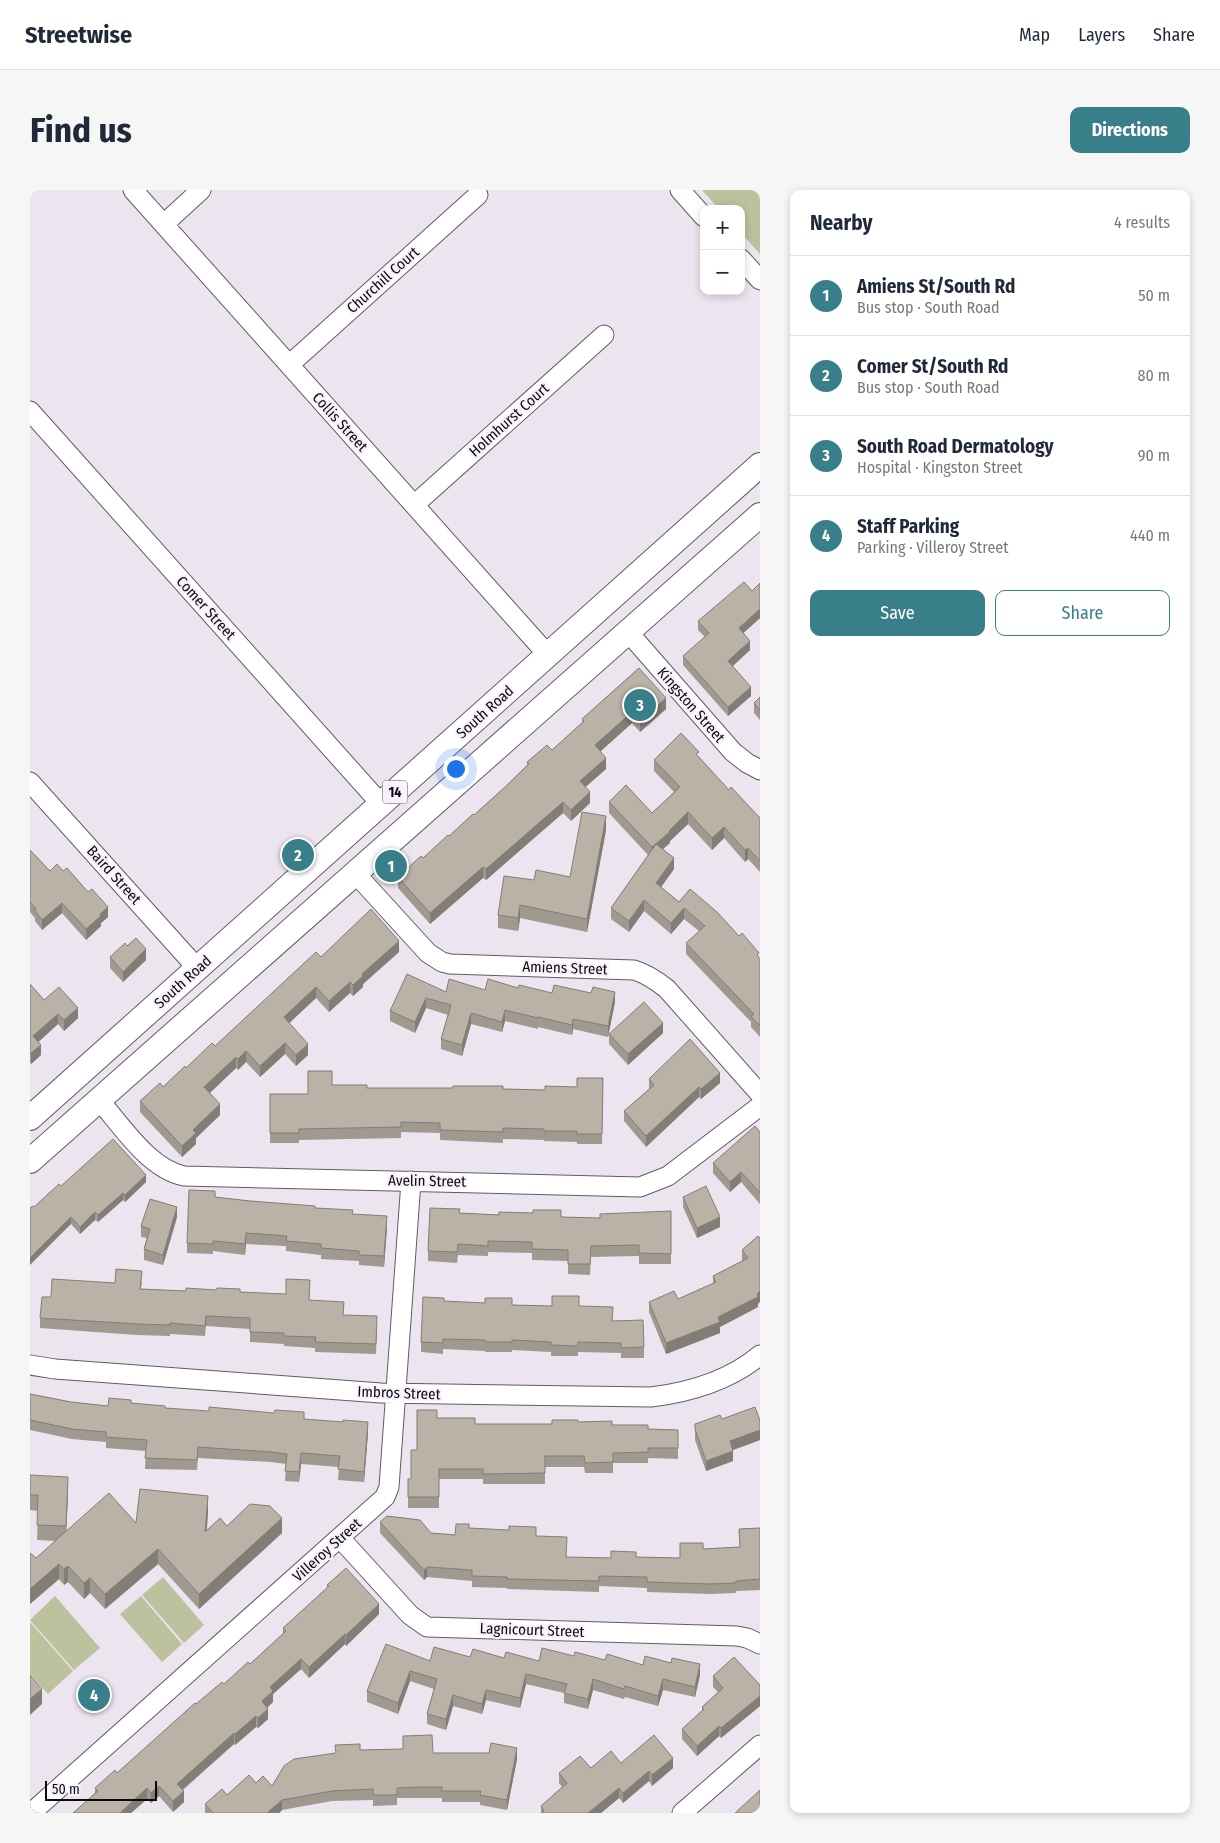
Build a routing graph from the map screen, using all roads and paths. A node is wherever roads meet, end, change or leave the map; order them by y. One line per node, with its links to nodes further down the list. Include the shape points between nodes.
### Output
1 (133, 190): 6 (street, Collis Street)
2 (201, 190): 6 (street)
3 (680, 190): 5 (street)
4 (478, 195): 10 (street, Churchill Court)
5 (700, 212)
6 (164, 224): 10 (street, Collis Street)
7 (745, 263): 8 (street)
8 (760, 280)
9 (604, 335): 13 (street, Holmhurst Court)
10 (289, 365): 13 (street, Collis Street)
11 (30, 411): 20 (street, Comer Street)
12 (760, 465): 15 (main road, South Road / 14)
13 (414, 505): 17 (street, Collis Street)
14 (760, 515): 16 (main road, 14)
15 (604, 605): 16 (main road); 17 (main road, South Road / 14)
16 (628, 632): 18 (street, Kingston Street, via 733,752); 21 (main road, 14)
17 (548, 655): 20 (main road, South Road / 14)
18 (760, 770)
19 (30, 782): 22 (street, Baird Street)
20 (381, 804): 22 (main road, South Road / 14)
21 (355, 874): 23 (street, Amiens Street, via 428,953 442,962 644,973 667,989); 24 (main road, 14)
22 (198, 969): 26 (main road, South Road / 14)
23 (760, 1094)
24 (99, 1100): 27 (main road, 14); 28 (street, Avelin Street, via 155,1162 174,1174 201,1178)
25 (760, 1106): 28 (street, Avelin Street, via 668,1176 640,1187)
26 (35, 1109)
27 (30, 1161)
28 (410, 1181): 31 (street, Villeroy Street)
29 (760, 1355): 31 (street, Imbros Street, via 728,1377 675,1394 651,1397)
30 (30, 1365): 31 (street, Imbros Street)
31 (395, 1394): 32 (street, Villeroy Street, via 388,1492)
32 (340, 1538): 33 (street, Lagnicourt Street, via 410,1615 426,1627 737,1636); 35 (street, Villeroy Street)
33 (760, 1644)
34 (760, 1745): 36 (street)
35 (31, 1813)
36 (682, 1813)

